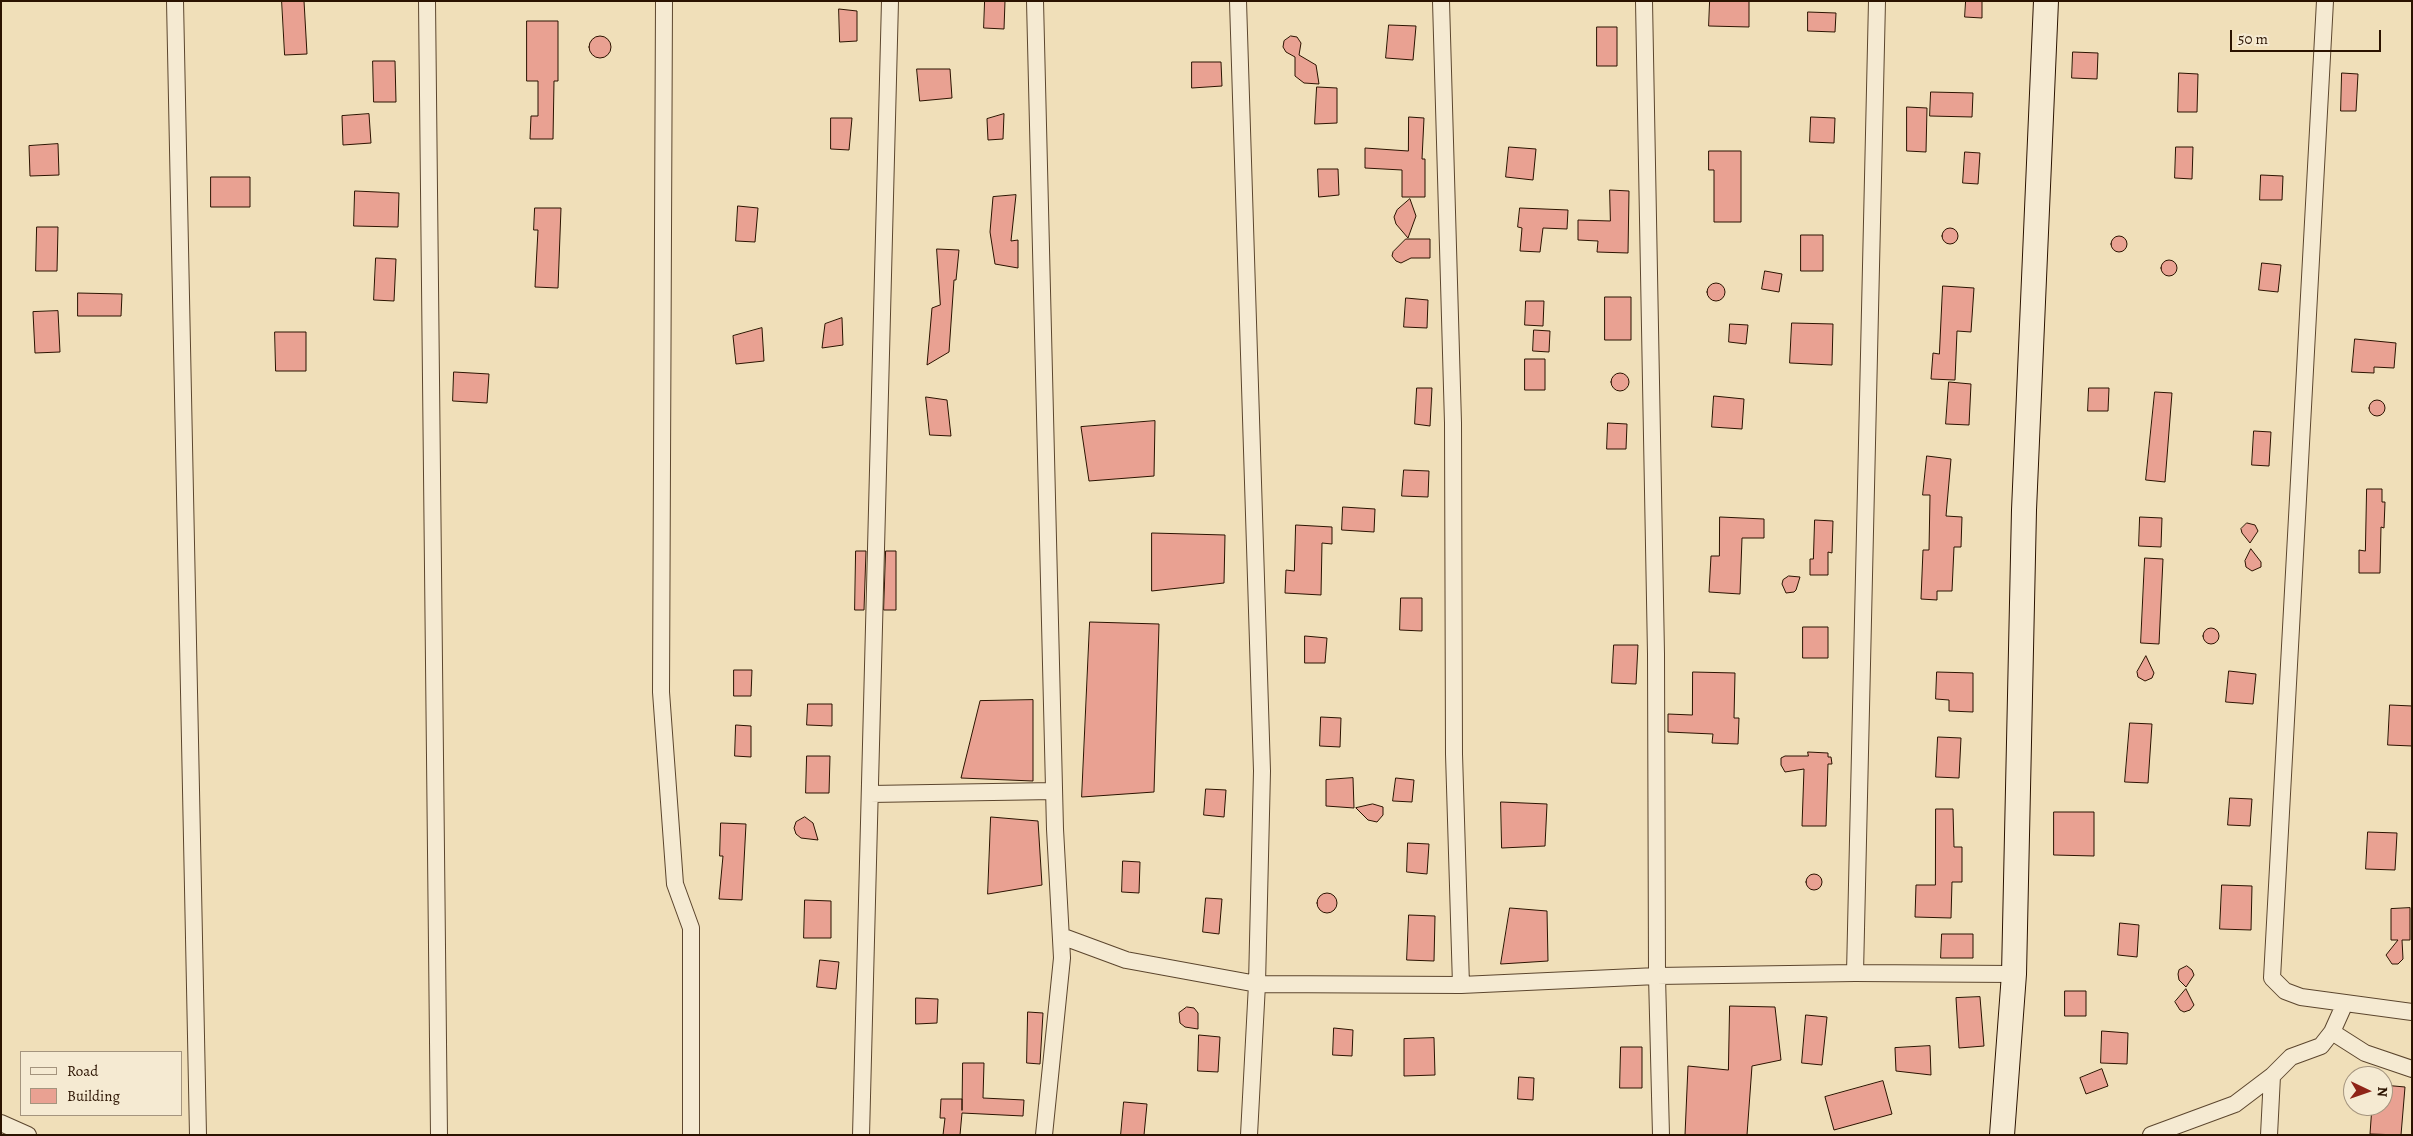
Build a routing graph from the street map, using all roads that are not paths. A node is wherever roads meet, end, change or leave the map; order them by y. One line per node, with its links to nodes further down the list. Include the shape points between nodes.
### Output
1 (175, 1): 27 (street)
2 (427, 1): 28 (street)
3 (664, 1): 29 (street, via 661,692 675,884 691,928)
4 (890, 1): 13 (street)
5 (1034, 1): 12 (street)
6 (1238, 1): 18 (street, via 1262,771)
7 (1441, 1): 19 (street, via 1453,423 1454,754)
8 (1644, 1): 17 (street, via 1656,644)
9 (1877, 1): 15 (street)
10 (2046, 1): 16 (street, via 2024,510)
11 (2326, 1): 20 (street, via 2272,978 2285,990 2301,997)
12 (1054, 791): 13 (street); 14 (street)
13 (870, 794): 30 (street)
14 (1061, 936): 18 (street, via 1126,960); 31 (street, via 1062,958)
15 (1855, 973): 16 (street); 17 (street)
16 (2014, 974): 34 (street)
17 (1657, 976): 19 (street); 33 (street)
18 (1258, 984): 19 (street); 32 (street)
19 (1461, 985)
20 (2345, 1003): 21 (street); 22 (street)
21 (2412, 1012)
22 (2332, 1032): 23 (street, via 2365,1053); 24 (street, via 2320,1046 2291,1057)
23 (2412, 1069)
24 (2272, 1076): 35 (street, via 2235,1104); 36 (street)
25 (1, 1123): 26 (street)
26 (28, 1135)
27 (198, 1135)
28 (439, 1135)
29 (691, 1135)
30 (861, 1135)
31 (1044, 1135)
32 (1249, 1135)
33 (1661, 1135)
34 (2002, 1135)
35 (2151, 1135)
36 (2269, 1135)

